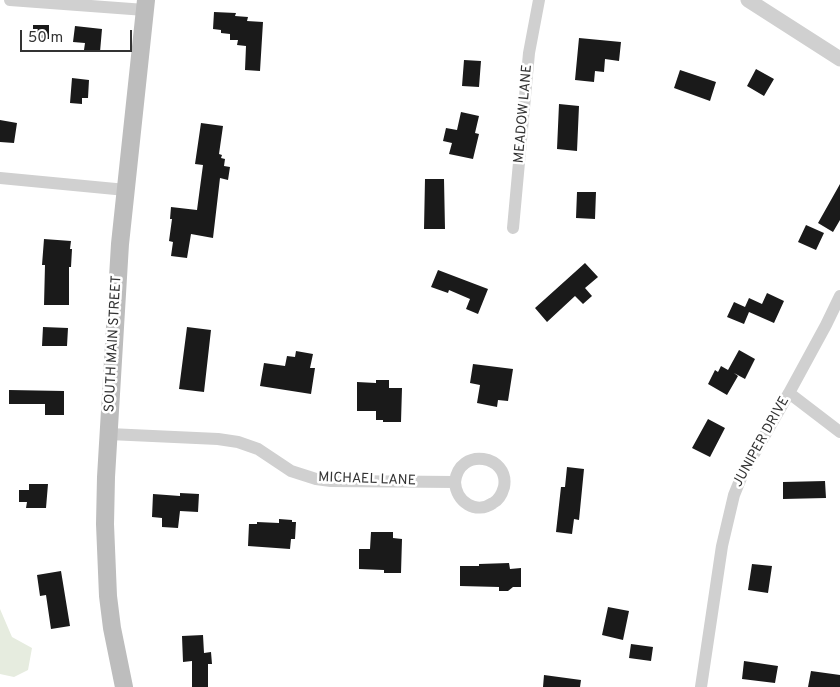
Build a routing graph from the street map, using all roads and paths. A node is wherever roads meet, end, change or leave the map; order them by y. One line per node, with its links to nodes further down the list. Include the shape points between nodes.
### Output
1 (10, 0): 4 (street)
2 (539, 0): 8 (street, MEADOW LANE, via 529,53)
3 (748, 0): 5 (street)
4 (146, 5): 7 (main road, SOUTH MAIN STREET)
5 (840, 60)
6 (0, 178): 7 (street)
7 (126, 190): 12 (main road, SOUTH MAIN STREET)
8 (513, 228)
9 (840, 296): 10 (street, JUNIPER DRIVE)
10 (789, 393): 11 (street); 15 (street, JUNIPER DRIVE, via 743,473 734,495 722,546)
11 (840, 432)
12 (109, 434): 13 (street, MICHAEL LANE, via 238,442 258,449 291,471 316,479); 14 (main road, SOUTH MAIN STREET, via 105,524 108,596)
13 (455, 482)
14 (124, 687)
15 (701, 687)

